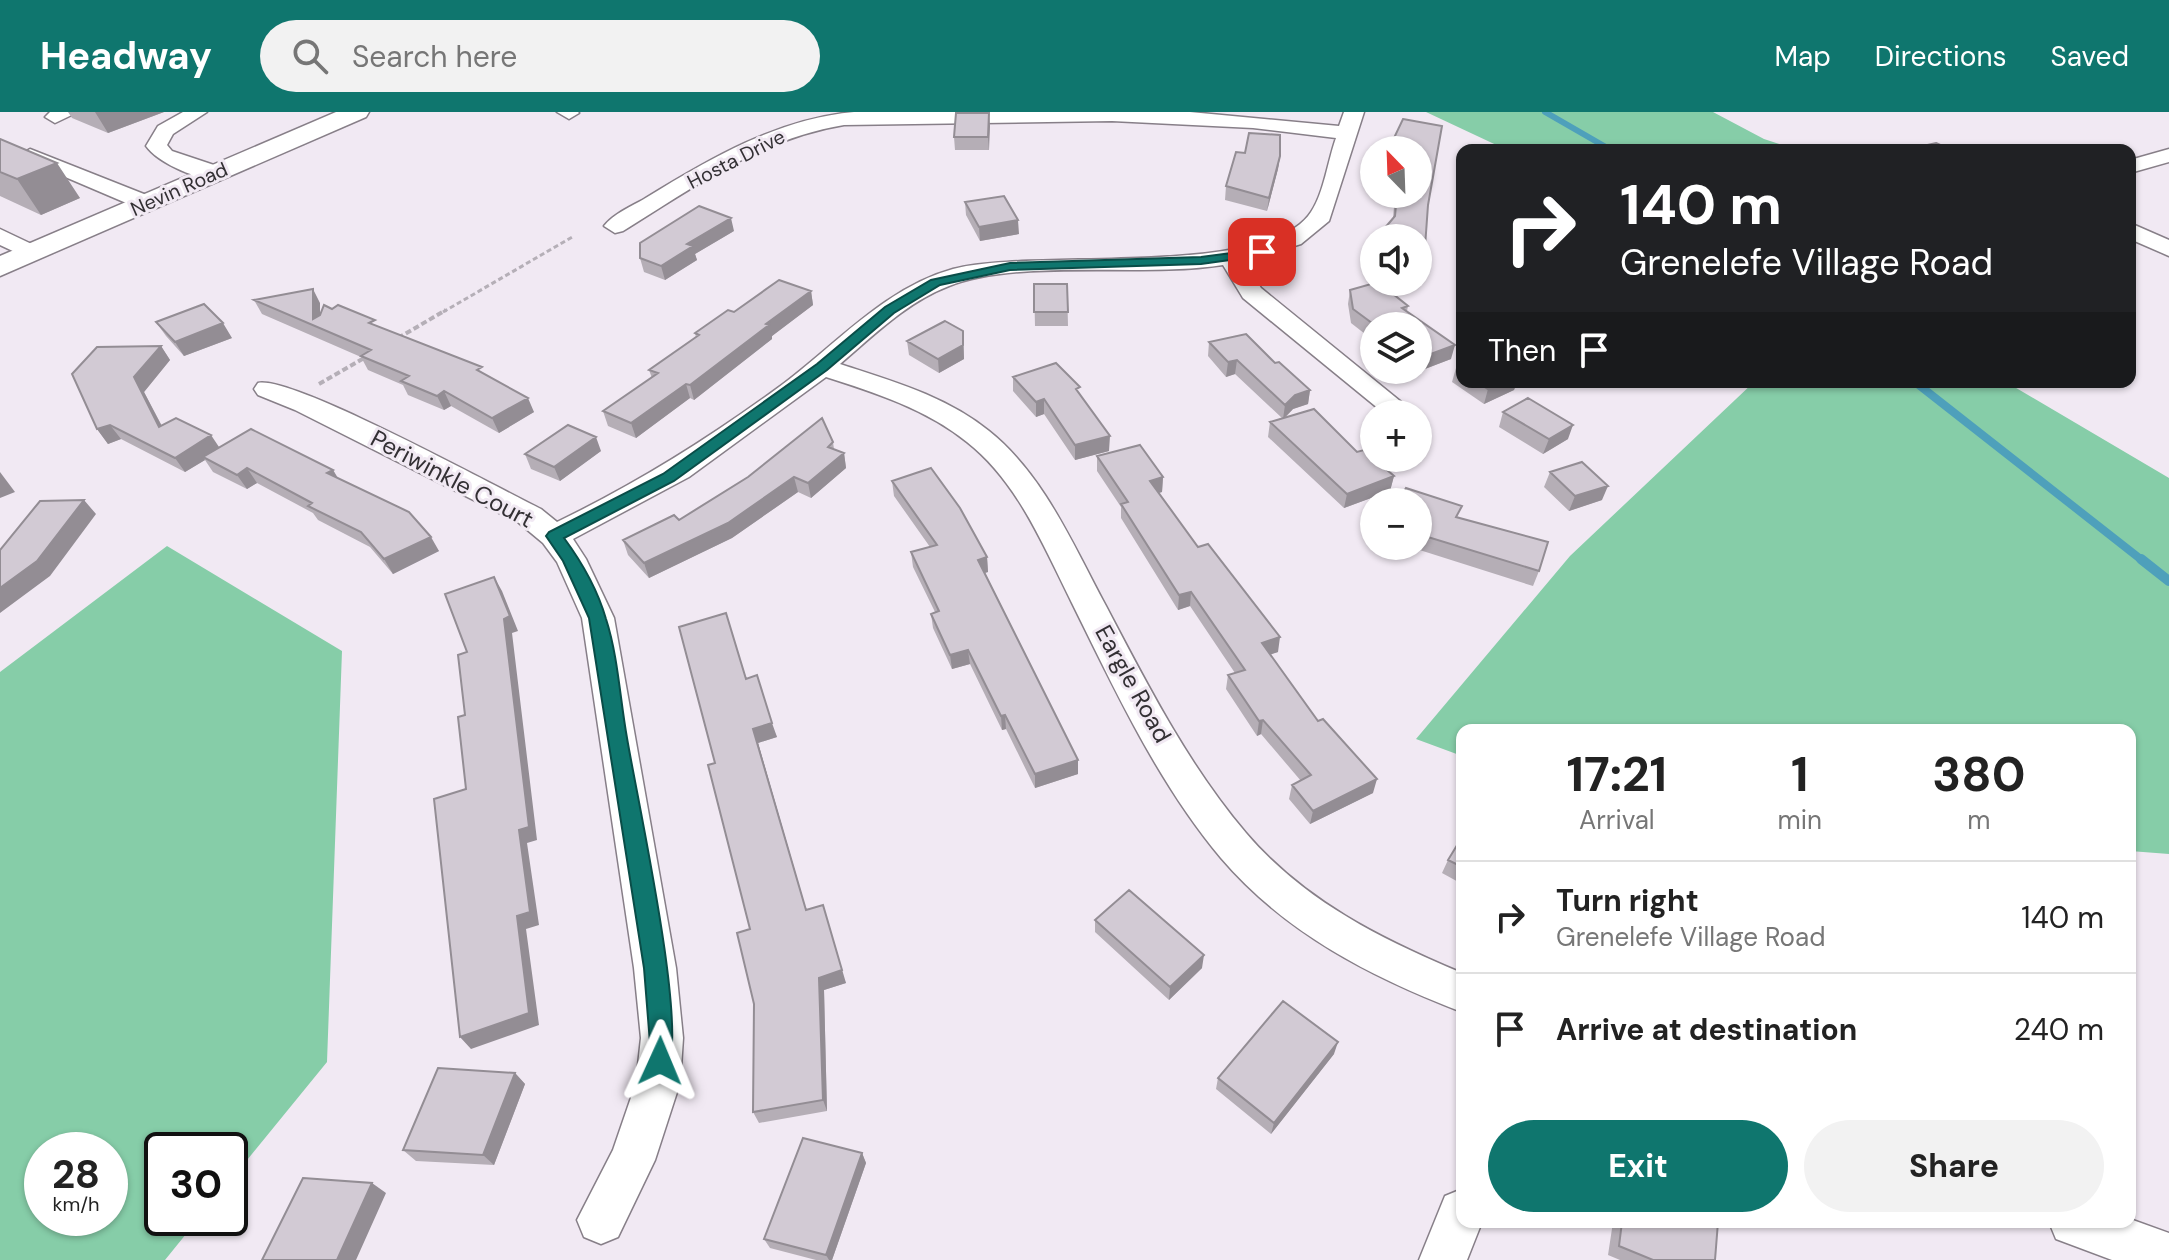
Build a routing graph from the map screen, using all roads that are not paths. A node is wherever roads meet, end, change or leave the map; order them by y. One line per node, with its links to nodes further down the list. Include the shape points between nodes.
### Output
1 (195, 112): 8 (street, via 165,130 156,146 165,155)
2 (357, 112): 8 (main road, Nevin Road)
3 (1174, 115): 4 (street, Hosta Drive); 10 (street, Hosta Drive, via 835,120 789,132 718,165)
4 (1350, 122): 15 (street, via 1326,207 1316,224 1275,249)
5 (30, 155): 9 (street)
6 (2169, 155): 7 (street)
7 (2136, 165)
8 (215, 173): 9 (main road, Nevin Road)
9 (146, 203): 14 (main road, Nevin Road)
10 (615, 226)
11 (2136, 233): 13 (street)
12 (0, 236): 14 (street)
13 (2169, 249)
14 (32, 253): 16 (main road, Nevin Road)
15 (1230, 258): 17 (street, via 1010,267 959,275 920,290 889,310); 19 (street, via 1252,293)
16 (0, 267)
17 (822, 367): 20 (street, via 668,477); 21 (street, Eargle Road, via 902,393 957,421 1003,460 1052,534 1180,767 1212,817 1259,873 1315,922 1362,950)
18 (267, 389): 20 (street, Periwinkle Court, via 480,489 530,516)
19 (1385, 400)
20 (554, 536): 22 (street, Periwinkle Court, via 571,559 598,618 662,1038 658,1083 632,1160)
21 (1456, 990)
22 (601, 1220)
23 (1456, 1228): 26 (street)
24 (2089, 1228): 25 (street)
25 (2169, 1257)
26 (1443, 1260)

